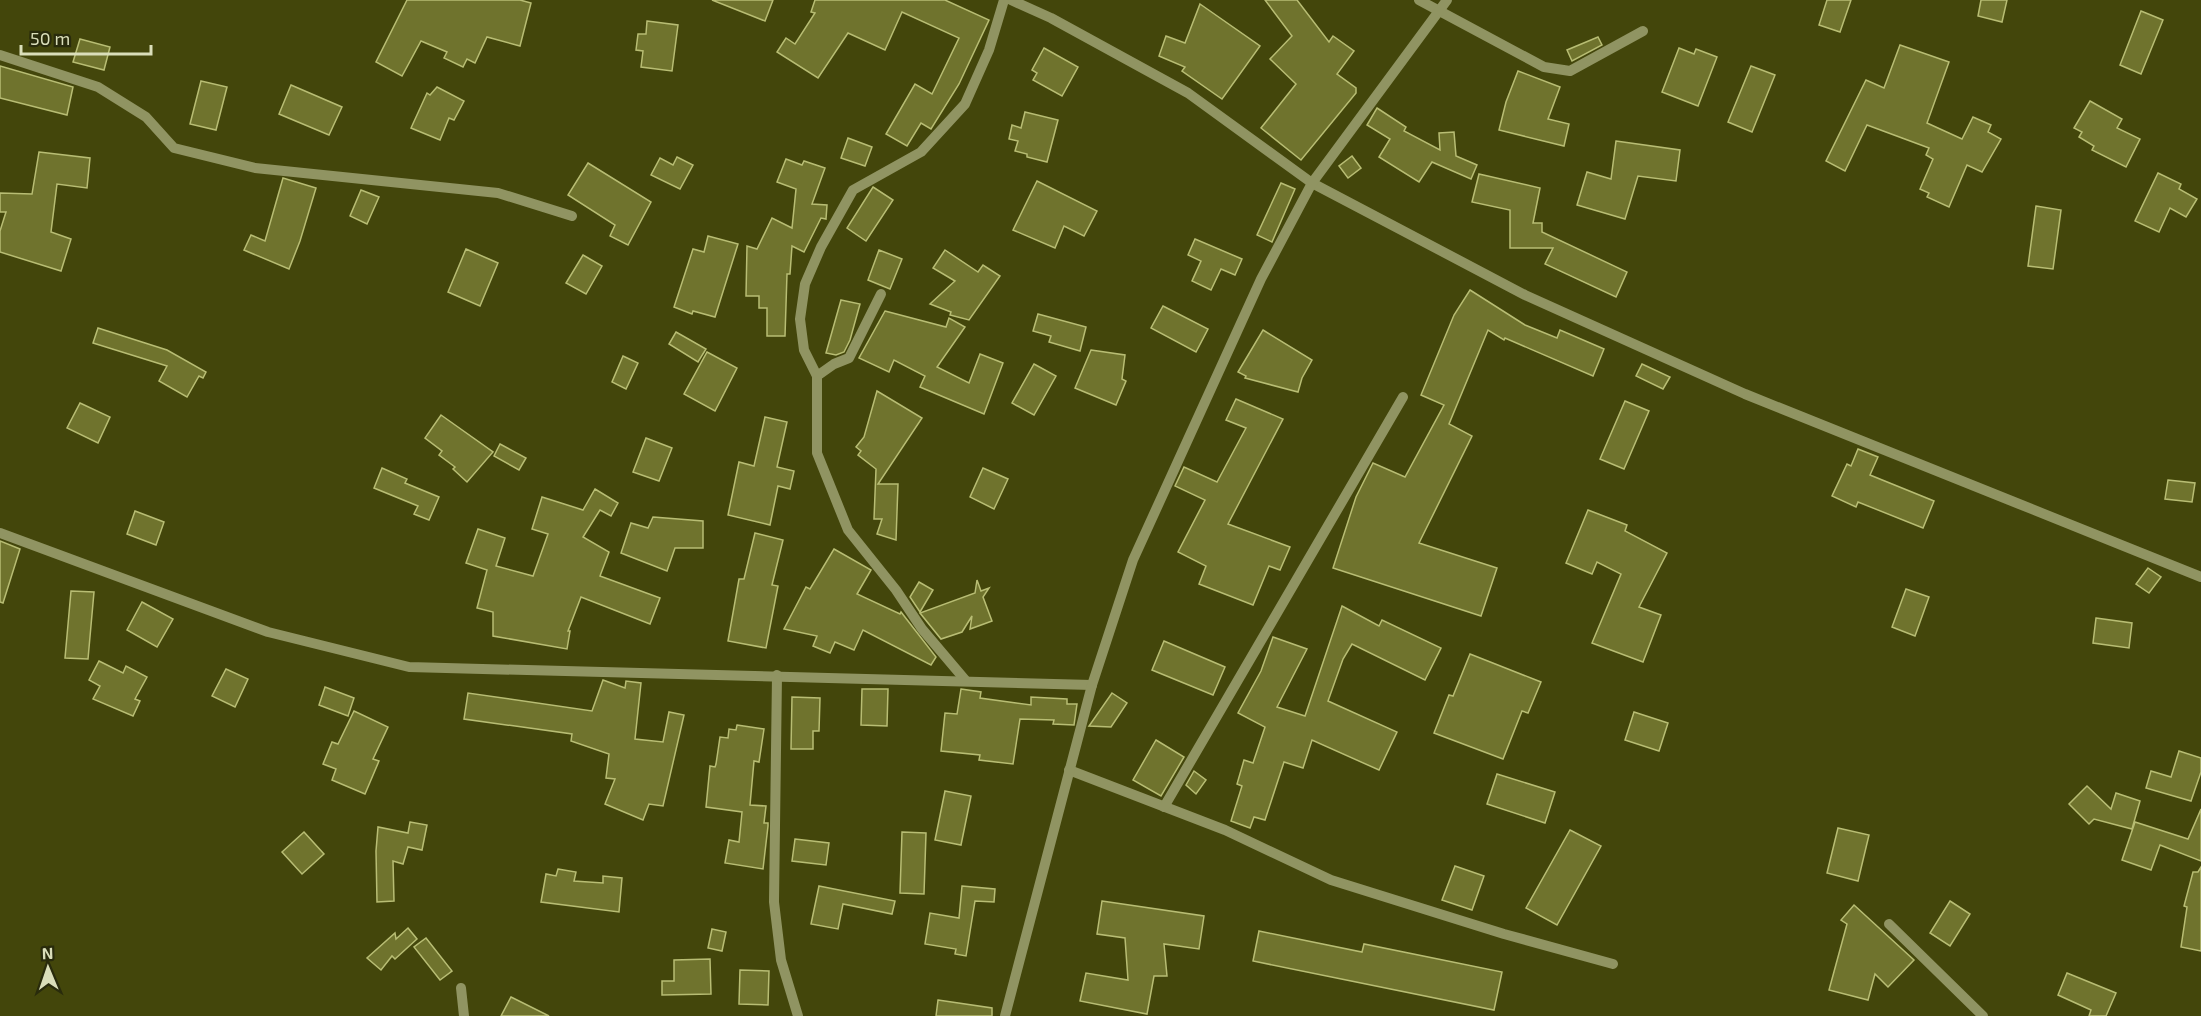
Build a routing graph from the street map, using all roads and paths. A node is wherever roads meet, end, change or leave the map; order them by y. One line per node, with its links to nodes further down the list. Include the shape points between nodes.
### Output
1 (1004, 0): 11 (street, via 989,50 965,104 921,152 853,190 821,247 805,284 800,319 804,350)
2 (1011, 0): 8 (street, via 1188,93)
3 (1419, 0): 5 (street)
4 (1447, 0): 5 (street)
5 (1439, 10): 6 (street, via 1544,67 1561,71 1570,70); 8 (street)
6 (1643, 31)
7 (0, 55): 9 (street, via 98,87 146,117 174,148 255,168 498,193)
8 (1312, 183): 14 (street, via 1525,295 1745,394); 17 (street, via 1261,279 1133,560)
9 (572, 216)
10 (881, 294): 11 (street, via 849,358)
11 (817, 376): 16 (street, via 817,453 848,530)
12 (1403, 397): 19 (street)
13 (0, 533): 15 (street, via 268,632 409,667)
14 (2201, 578)
15 (777, 675): 16 (street); 24 (street, via 774,902 781,960)
16 (966, 681): 17 (street)
17 (1092, 685): 18 (street)
18 (1069, 770): 19 (street); 25 (street)
19 (1164, 807): 21 (street, via 1225,830 1331,880)
20 (1889, 924): 26 (street)
21 (1613, 964)
22 (461, 988): 23 (street)
23 (464, 1016)
24 (798, 1016)
25 (1005, 1016)
26 (1983, 1016)

